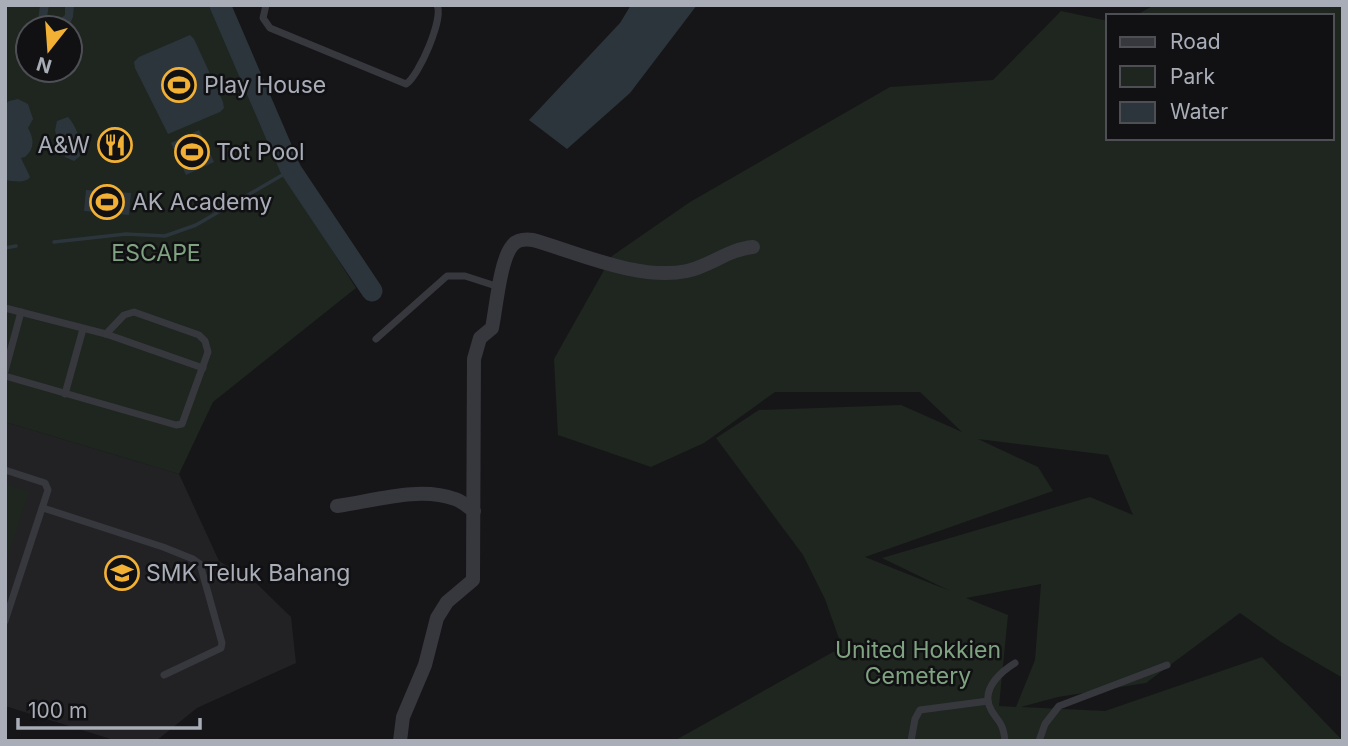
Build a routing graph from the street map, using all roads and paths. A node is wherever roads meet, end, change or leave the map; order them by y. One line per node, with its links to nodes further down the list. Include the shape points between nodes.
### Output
1 (266, 5): 2 (lane, via 263,18 270,28 406,84 415,77 440,16)
2 (438, 5)
3 (753, 247): 4 (street, via 737,249 701,267 657,273 526,239 510,248)
4 (499, 287): 9 (lane, via 458,275 443,278); 16 (street, via 492,328 480,338 474,359)
5 (5, 308): 6 (lane)
6 (21, 312): 7 (lane); 11 (lane)
7 (83, 329): 8 (lane); 12 (lane)
8 (106, 334): 10 (lane); 10 (lane, via 124,315 134,313 199,335 208,346)
9 (376, 339)
10 (202, 368): 12 (lane, via 179,425)
11 (5, 374): 12 (lane)
12 (65, 394)
13 (5, 470): 15 (lane, via 47,485)
14 (337, 506): 16 (street, via 428,494 457,499)
15 (43, 508): 17 (lane); 20 (lane, via 163,547 200,564 221,648)
16 (474, 511): 22 (street, via 473,580 447,602 437,618 425,665 403,717)
17 (5, 621)
18 (1015, 663): 21 (lane, via 997,677)
19 (1167, 665): 25 (lane, via 1059,706)
20 (164, 675)
21 (988, 701): 23 (lane, via 920,710); 24 (lane, via 1002,724)
22 (400, 741)
23 (911, 741)
24 (1005, 741)
25 (1039, 741)

